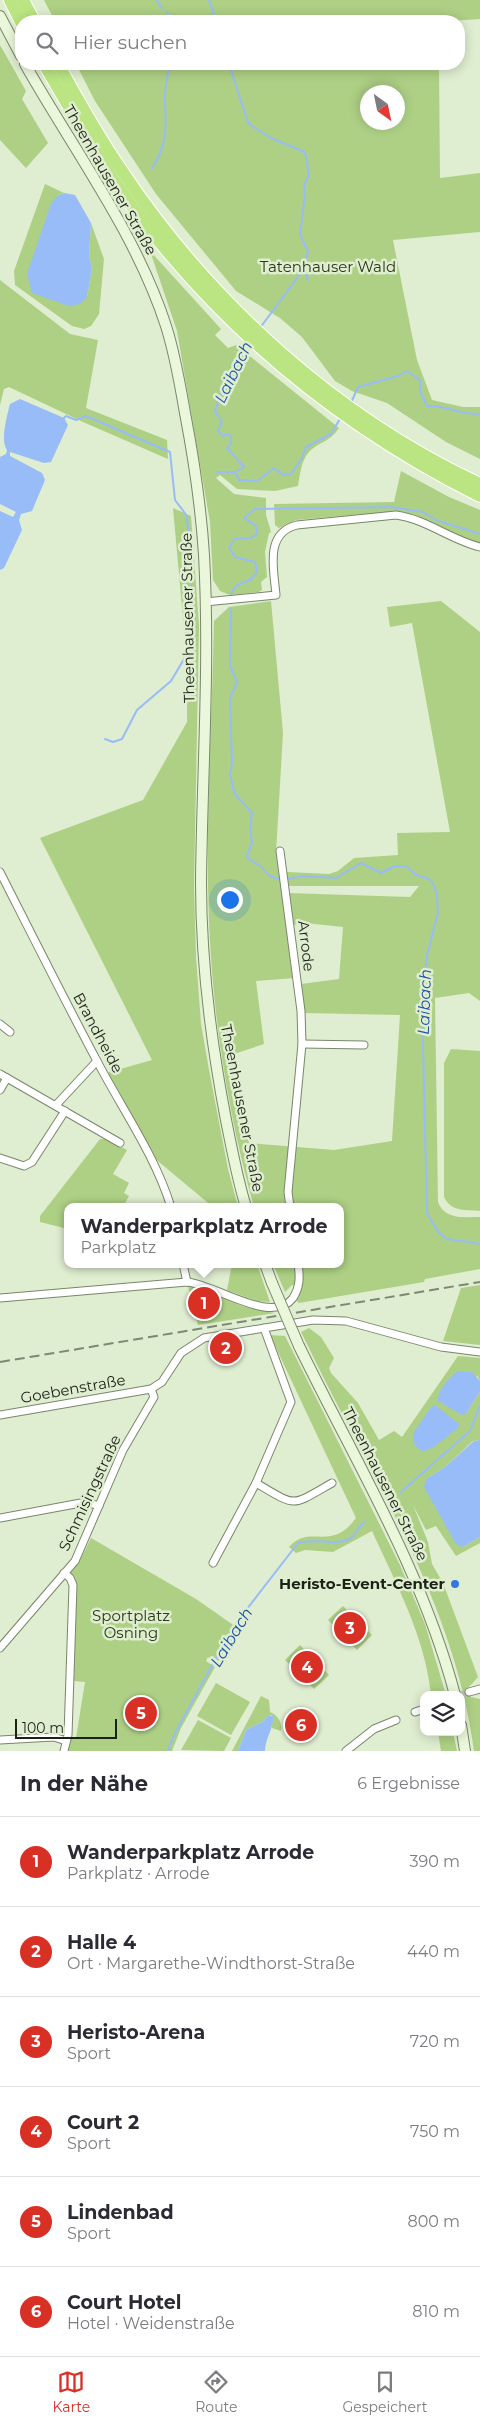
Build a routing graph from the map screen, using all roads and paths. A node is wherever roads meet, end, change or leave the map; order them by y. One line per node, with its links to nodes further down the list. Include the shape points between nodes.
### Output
1 (10, 0): 3 (highway)
2 (23, 0): 4 (highway)
3 (18, 15)
4 (31, 15)
5 (0, 16): 6 (main road)
6 (15, 45)
7 (29, 70): 15 (main road, Theenhausener Straße, via 131,241 167,328 194,463)
8 (48, 70): 10 (highway, via 93,147 142,220 198,287)
9 (62, 70): 10 (highway, via 116,163)
10 (245, 327): 11 (highway)
11 (354, 417): 12 (highway); 13 (highway, via 395,450)
12 (480, 484)
13 (480, 496)
14 (480, 547): 15 (street, via 405,516 297,525 282,532 274,544 276,595)
15 (205, 602): 30 (main road, Theenhausener Straße, via 201,886 204,967 215,1066)
16 (280, 851): 20 (street, Arrode, via 301,1012)
17 (0, 872): 22 (street, Brandheide)
18 (0, 1024): 19 (street)
19 (10, 1032)
20 (302, 1044): 21 (street); 31 (street, Arrode)
21 (364, 1045)
22 (96, 1061): 25 (street); 29 (street, Brandheide, via 151,1160)
23 (3, 1076): 24 (street); 25 (street)
24 (0, 1090)
25 (56, 1106): 26 (street)
26 (65, 1111): 27 (street); 28 (street, via 32,1162 24,1166)
27 (120, 1143)
28 (0, 1158)
29 (169, 1203)
30 (245, 1203)
31 (289, 1203)
32 (184, 1268): 35 (street)
33 (266, 1268): 49 (main road, Theenhausener Straße, bridge, via 299,1346 411,1569 432,1620)
34 (299, 1268): 35 (street, via 296,1293 285,1306 277,1308 257,1306)
35 (187, 1282): 36 (street)
36 (0, 1298)
37 (264, 1328): 38 (street, via 314,1320 346,1321 441,1348); 39 (street, via 204,1338 181,1353 162,1382); 41 (street, via 292,1399)
38 (480, 1352)
39 (151, 1389): 40 (street, Goebenstraße); 43 (street, Schmisingstraße, via 154,1397 123,1450)
40 (0, 1415)
41 (256, 1483): 42 (street, via 289,1502 297,1502); 45 (street)
42 (332, 1483)
43 (99, 1506): 44 (street, via 86,1502); 46 (street, Schmisingstraße, via 75,1560)
44 (0, 1518)
45 (213, 1563)
46 (64, 1573): 47 (street, Schmisingstraße); 56 (street, via 73,1585)
47 (2, 1643)
48 (480, 1689): 50 (street)
49 (454, 1691)
50 (470, 1692)
51 (420, 1710): 52 (street)
52 (415, 1712)
53 (396, 1720): 58 (street, via 374,1728)
54 (463, 1736): 59 (main road)
55 (0, 1740): 56 (street, via 54,1738)
56 (66, 1741): 57 (street)
57 (64, 1751)
58 (346, 1751)
59 (465, 1751)

